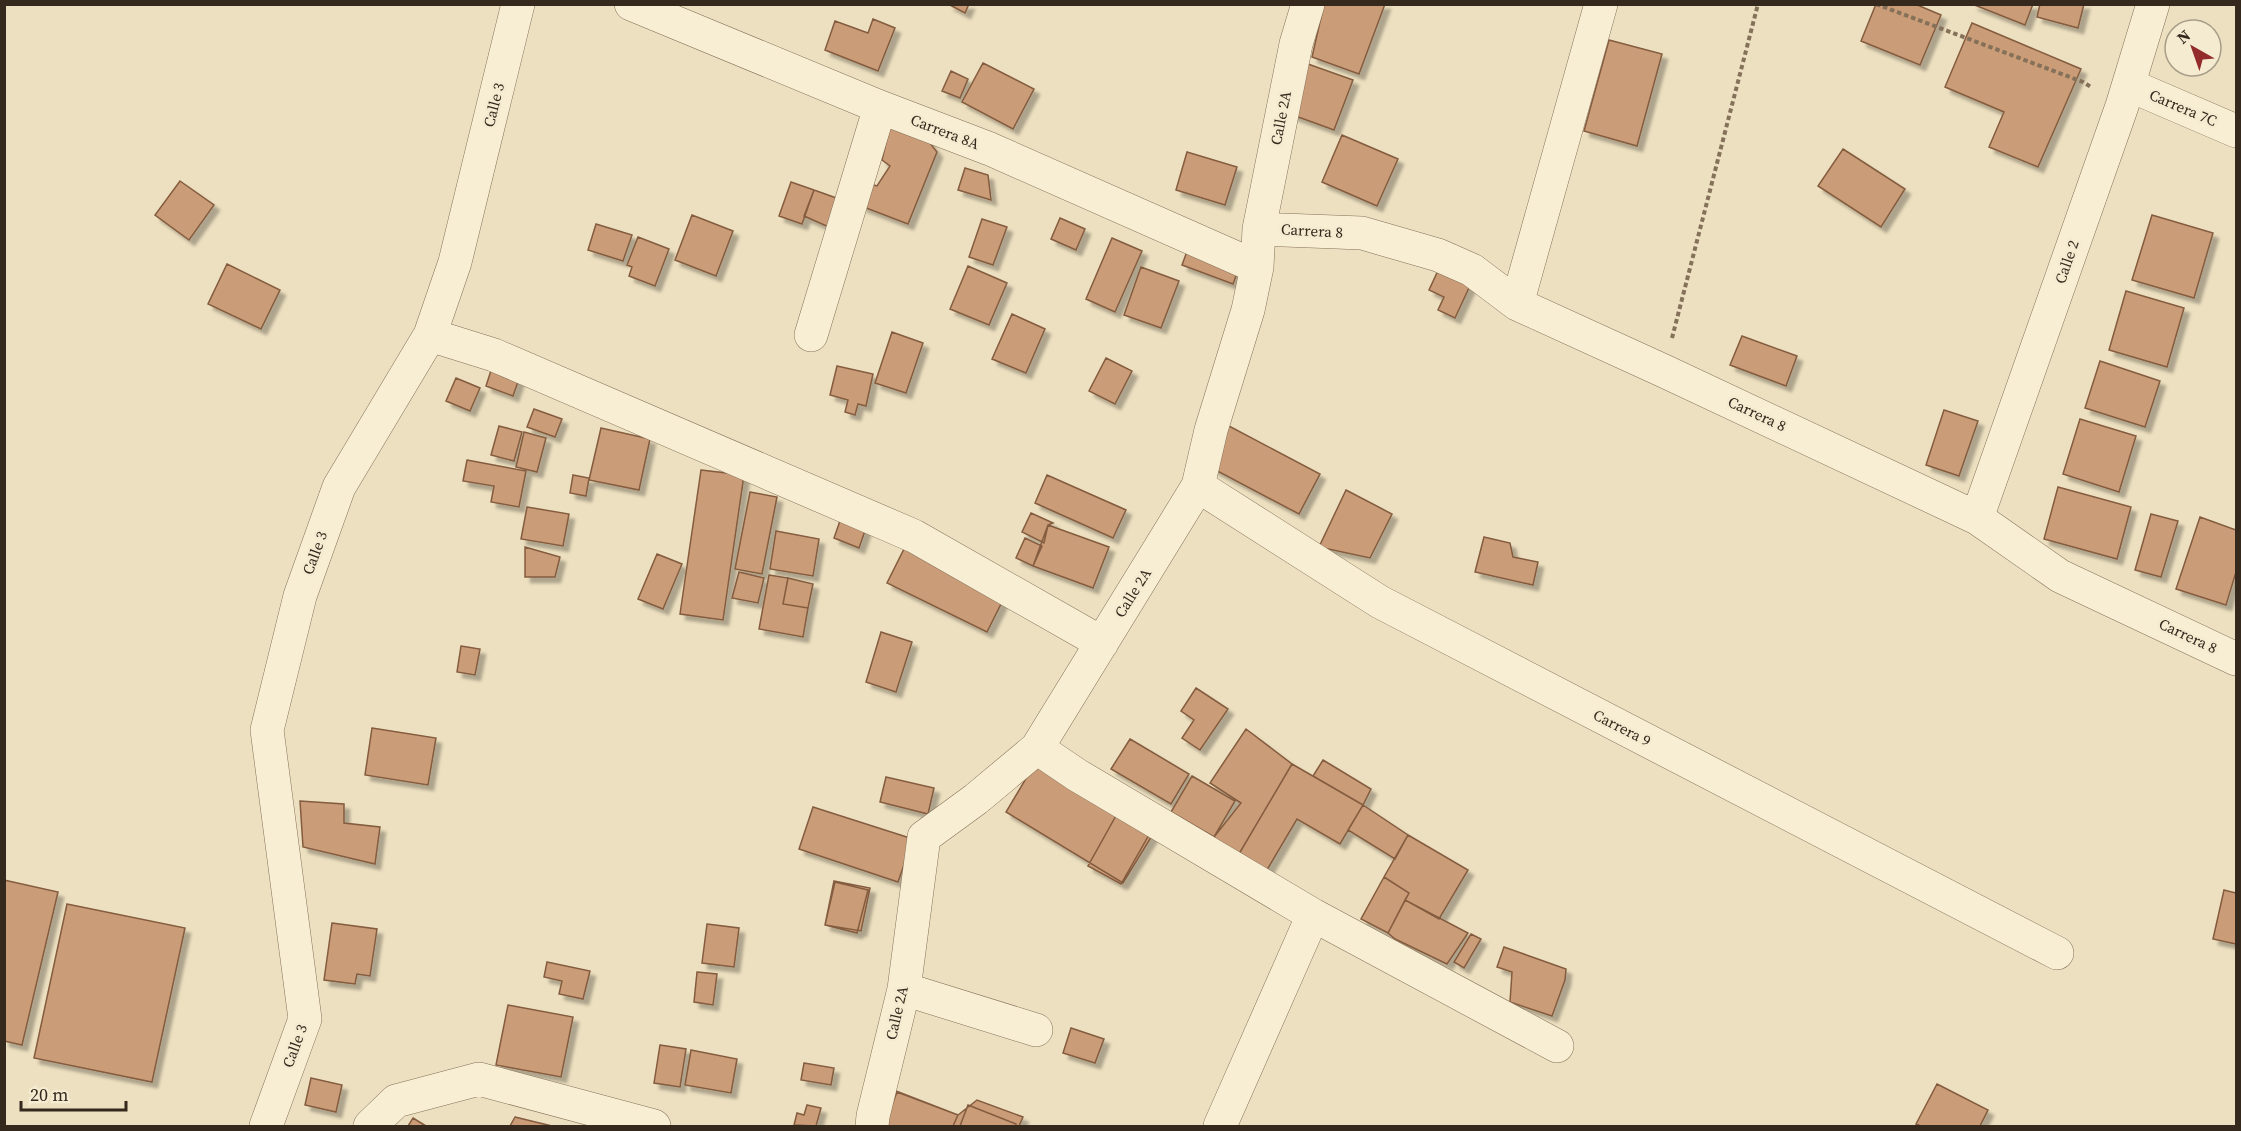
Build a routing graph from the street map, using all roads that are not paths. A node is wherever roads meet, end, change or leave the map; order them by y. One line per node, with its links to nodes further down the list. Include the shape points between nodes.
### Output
1 (519, 4): 12 (street, Calle 3, via 455,261)
2 (631, 4): 7 (street, Carrera 8A)
3 (1308, 4): 9 (street, Calle 2A, via 1296,44)
4 (1601, 4): 11 (street)
5 (2152, 4): 6 (street, Calle 2)
6 (2126, 96): 8 (street, Carrera 7C); 15 (street, Calle 2)
7 (880, 107): 10 (street, Carrera 8A, via 990,149); 13 (street)
8 (2236, 130)
9 (1258, 229): 10 (street, Calle 2A); 11 (street, Carrera 8, via 1362,233 1438,255 1472,270)
10 (1257, 267): 14 (street, Calle 2A)
11 (1517, 304): 15 (street, Carrera 8)
12 (430, 335): 16 (street, via 494,355 914,536); 24 (street, Calle 3, via 339,487 300,596 267,730 305,1019)
13 (811, 335)
14 (1198, 486): 16 (street, Calle 2A); 20 (street, Carrera 9, via 1380,602)
15 (1977, 518): 17 (street, Carrera 8, via 2060,576)
16 (1102, 643): 18 (street, Calle 2A)
17 (2236, 659)
18 (1036, 748): 19 (street); 21 (street, Calle 2A, via 924,837)
19 (1313, 915): 23 (street); 28 (street)
20 (2056, 953)
21 (904, 989): 22 (street); 27 (street, Calle 2A)
22 (1036, 1030)
23 (1557, 1046)
24 (266, 1126)
25 (370, 1126): 26 (street, via 396,1101 479,1079)
26 (654, 1126)
27 (873, 1126)
28 (1220, 1126)

